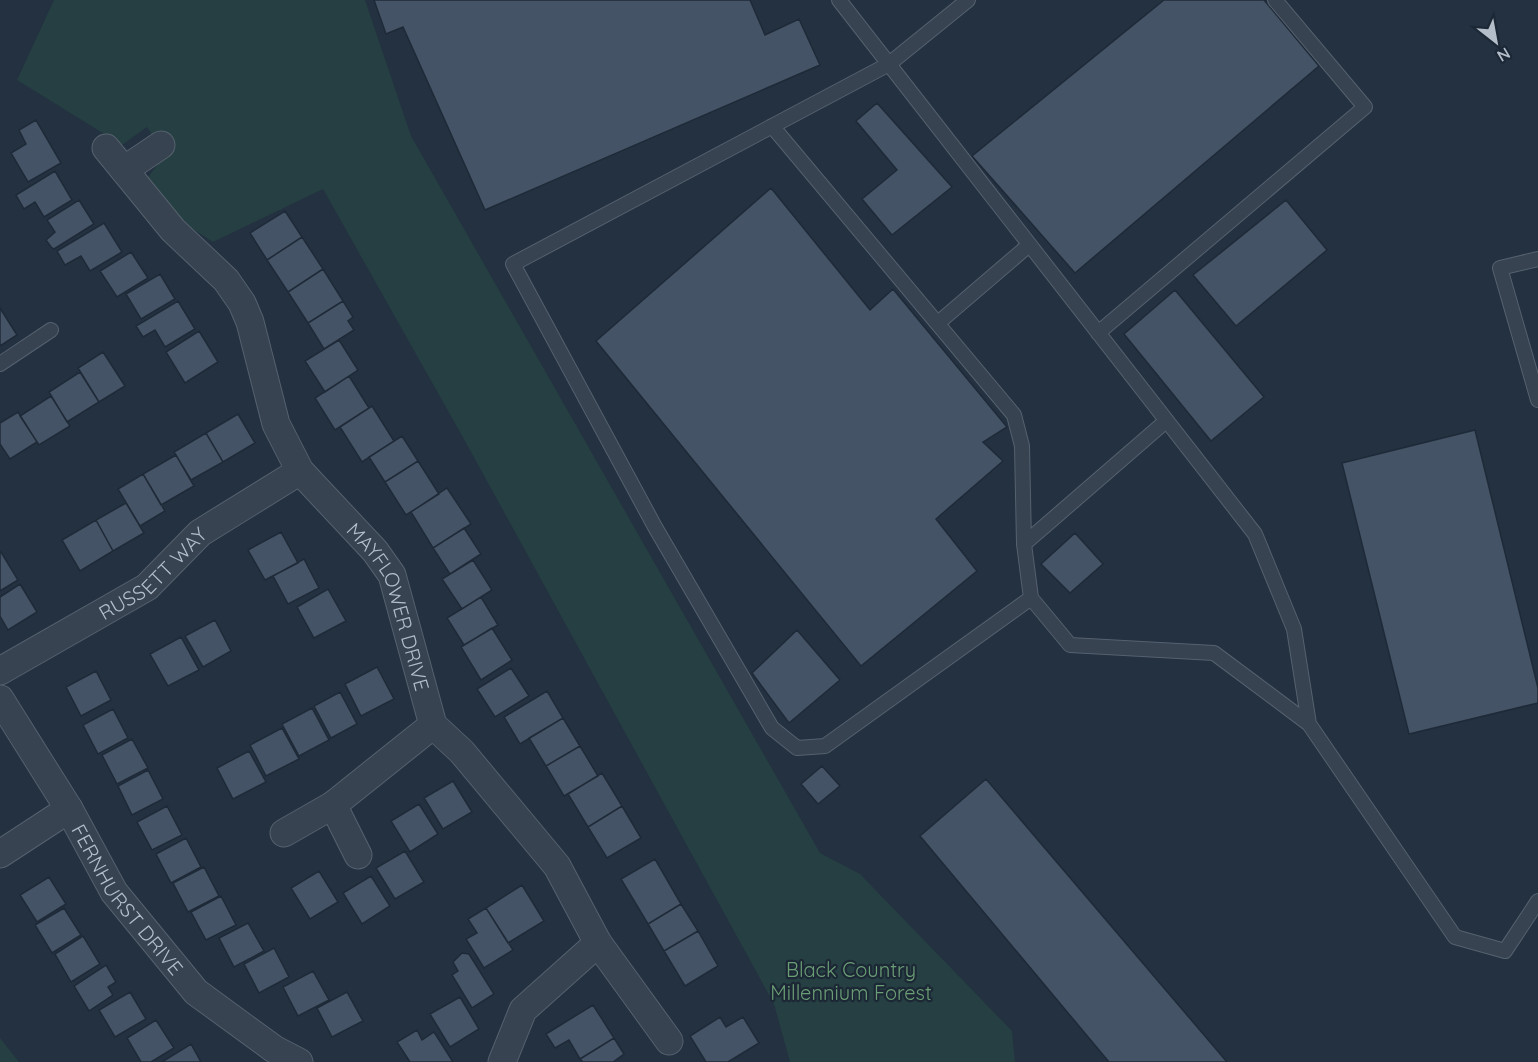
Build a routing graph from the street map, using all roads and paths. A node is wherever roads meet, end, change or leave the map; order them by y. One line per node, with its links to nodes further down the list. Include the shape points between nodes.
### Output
1 (839, 0): 4 (lane)
2 (969, 0): 4 (lane)
3 (1275, 0): 13 (lane, via 1365,107)
4 (889, 64): 5 (lane); 9 (lane)
5 (772, 126): 11 (lane); 19 (lane, via 513,264 655,527 772,728 797,748 825,746)
6 (161, 145): 8 (street)
7 (106, 148): 8 (street, MAYFLOWER DRIVE)
8 (124, 170): 17 (street, MAYFLOWER DRIVE, via 173,230 226,280 242,303 276,424)
9 (1029, 245): 11 (lane); 13 (lane)
10 (1538, 259): 15 (lane, via 1500,268)
11 (938, 323): 18 (lane, via 1014,415 1022,446)
12 (51, 330): 14 (lane)
13 (1098, 333): 16 (lane)
14 (0, 364)
15 (1538, 400)
16 (1166, 421): 18 (lane); 22 (lane, via 1255,534 1294,629)
17 (300, 471): 20 (street, RUSSETT WAY, via 200,533 147,586); 23 (street, MAYFLOWER DRIVE, via 375,551 392,575)
18 (1024, 544): 19 (lane)
19 (1031, 598): 22 (lane, via 1070,645 1214,652)
20 (0, 671)
21 (0, 699): 25 (street, FERNHURST DRIVE)
22 (1309, 724): 29 (lane, via 1455,937 1505,951)
23 (433, 725): 24 (street); 30 (street, via 462,752 556,866)
24 (333, 805): 26 (street); 28 (street)
25 (69, 809): 27 (street); 32 (street, FERNHURST DRIVE, via 114,892 196,992 274,1049)
26 (284, 833)
27 (0, 854)
28 (358, 855)
29 (1538, 901)
30 (598, 943): 31 (street); 33 (street, via 523,1010)
31 (669, 1041)
32 (299, 1062)
33 (502, 1062)

